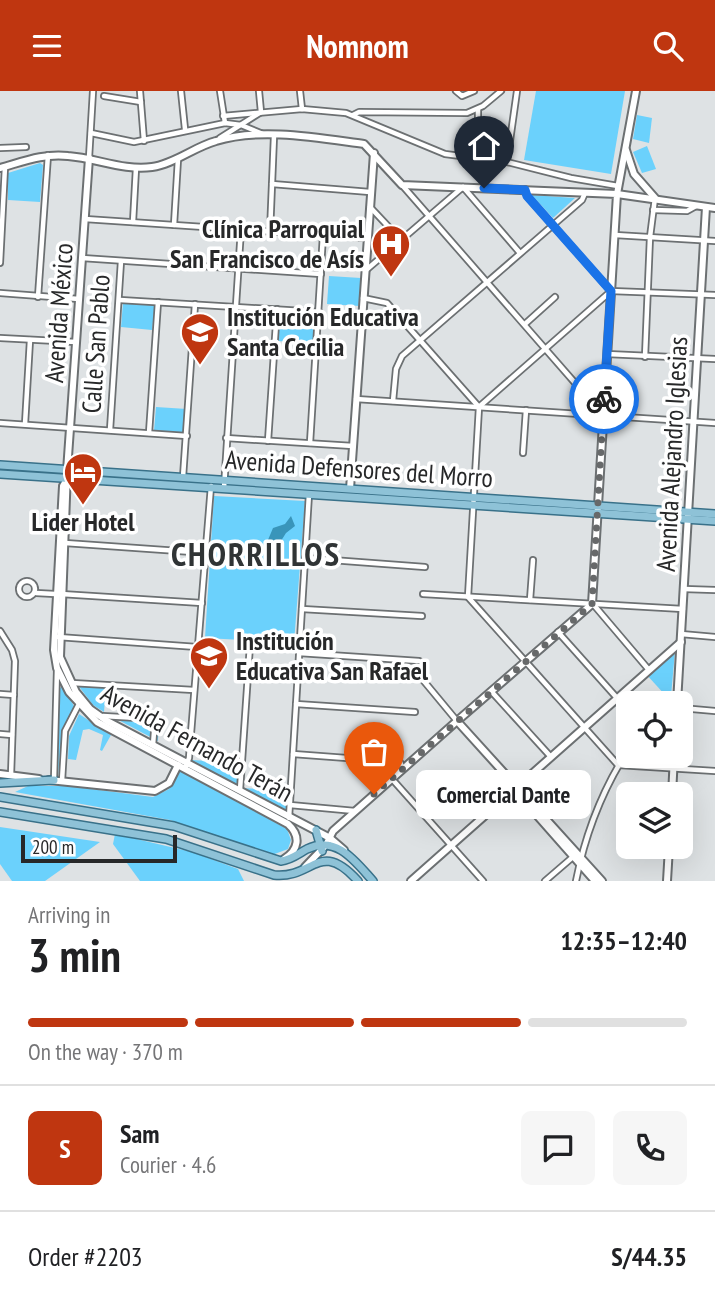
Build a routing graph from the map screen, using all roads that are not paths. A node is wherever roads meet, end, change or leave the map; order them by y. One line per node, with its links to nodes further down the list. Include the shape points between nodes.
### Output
1 (93, 91): 22 (street)
2 (141, 91): 13 (street)
3 (181, 91): 21 (street)
4 (220, 91): 18 (street)
5 (259, 91): 16 (street)
6 (300, 91): 14 (street)
7 (456, 91): 8 (street, via 462,96)
8 (474, 91)
9 (500, 91): 15 (street)
10 (517, 91): 34 (street)
11 (636, 91): 26 (street)
12 (104, 96): 13 (street)
13 (141, 102): 25 (street)
14 (302, 109): 16 (street); 17 (street)
15 (478, 109): 17 (street); 32 (street)
16 (261, 112): 18 (street); 20 (street)
17 (353, 115): 32 (street, via 438,152)
18 (223, 116): 19 (street)
19 (225, 123): 20 (street); 21 (street)
20 (241, 125): 23 (street); 24 (street)
21 (185, 129): 25 (street)
22 (91, 133): 25 (street); 33 (street)
23 (271, 136): 24 (street); 29 (street, via 364,144); 37 (street)
24 (217, 140): 31 (street)
25 (144, 141)
26 (626, 145): 39 (street); 45 (street, via 634,174)
27 (26, 147): 28 (street)
28 (0, 148)
29 (374, 153): 38 (street); 42 (street)
30 (48, 155): 33 (street); 35 (street); 78 (street)
31 (178, 158): 36 (street); 54 (street)
32 (478, 158): 34 (street)
33 (89, 159): 36 (street); 52 (street, Avenida México)
34 (507, 162): 39 (street)
35 (2, 168): 68 (street)
36 (136, 168): 53 (street)
37 (272, 184): 42 (street); 57 (street)
38 (402, 185): 40 (street); 51 (street)
39 (618, 185): 44 (street)
40 (463, 187): 41 (street); 51 (street); 65 (street)
41 (525, 190): 43 (street); 55 (street)
42 (370, 192): 47 (street)
43 (585, 193): 44 (street); 55 (street)
44 (617, 194): 45 (street); 59 (street)
45 (655, 198): 46 (street); 50 (street)
46 (698, 205): 48 (street); 50 (street, via 687,211)
47 (369, 207): 61 (street); 62 (street)
48 (706, 207): 49 (street); 63 (street, Avenida Alejandro Iglesias)
49 (715, 208)
50 (653, 210): 60 (street)
51 (429, 217): 62 (street); 72 (street)
52 (85, 219): 53 (street); 66 (street, Avenida México)
53 (133, 222): 54 (street)
54 (173, 225): 56 (street)
55 (553, 225): 65 (street); 73 (street)
56 (240, 229): 57 (street); 69 (street)
57 (271, 232): 58 (street)
58 (323, 235): 61 (street); 71 (street)
59 (615, 235): 60 (street); 73 (street)
60 (650, 237): 63 (street); 74 (street)
61 (367, 238): 70 (street)
62 (402, 241): 70 (street)
63 (704, 241): 64 (street); 76 (street, Avenida Alejandro Iglesias)
64 (715, 241)
65 (520, 253): 72 (street)
66 (82, 258): 67 (street); 81 (street, Avenida México)
67 (121, 261): 69 (street); 82 (street, Calle San Pablo)
68 (0, 263)
69 (238, 269): 71 (street); 85 (street)
70 (365, 271): 80 (street)
71 (320, 274): 87 (street)
72 (488, 282): 88 (street); 91 (street)
73 (611, 291): 74 (street); 93 (street); 94 (street)
74 (647, 292): 76 (street); 95 (street)
75 (0, 293): 78 (street)
76 (701, 295): 77 (street); 96 (street, Avenida Alejandro Iglesias)
77 (715, 295)
78 (38, 297): 81 (street)
79 (555, 297): 88 (street)
80 (363, 298): 91 (street, via 387,303); 98 (street)
81 (80, 299): 92 (street, Avenida México)
82 (120, 300): 83 (street); 108 (street, Calle San Pablo)
83 (158, 302): 84 (street); 109 (street)
84 (195, 305): 85 (street); 110 (street)
85 (235, 307): 86 (street); 111 (street)
86 (277, 309): 87 (street); 112 (street)
87 (319, 312): 113 (street)
88 (525, 324): 93 (street)
89 (0, 338): 90 (street)
90 (30, 339): 92 (street); 106 (street)
91 (420, 341): 99 (street, via 398,362); 100 (street)
92 (76, 342): 107 (street, Avenida México)
93 (546, 348): 100 (street); 102 (street)
94 (607, 355): 95 (street); 102 (street)
95 (645, 357): 96 (street)
96 (697, 359): 97 (street); 103 (street, Avenida Alejandro Iglesias)
97 (715, 359)
98 (356, 398): 99 (street); 114 (street)
99 (393, 401): 100 (street)
100 (479, 407): 101 (street); 124 (street)
101 (526, 410): 102 (street); 115 (street)
102 (603, 415): 103 (street); 125 (street)
103 (693, 422): 105 (street); 127 (street, Avenida Alejandro Iglesias)
104 (0, 423): 106 (street)
105 (715, 423)
106 (24, 424): 107 (street)
107 (71, 427): 108 (street); 118 (street, Avenida México)
108 (110, 430): 109 (street)
109 (149, 433): 110 (street)
110 (187, 436): 119 (street)
111 (226, 438): 112 (street); 121 (street)
112 (268, 440): 113 (street)
113 (310, 443): 114 (street)
114 (353, 446): 122 (street)
115 (523, 453)
116 (0, 465): 118 (main road, Avenida Defensores del Morro)
117 (0, 474): 118 (main road, Avenida Defensores del Morro)
118 (67, 475): 119 (main road, Avenida Defensores del Morro); 120 (main road, Avenida Defensores del Morro); 129 (street, Avenida Fernando Terán)
119 (183, 478): 120 (main road, Avenida Defensores del Morro)
120 (212, 484): 121 (main road, Avenida Defensores del Morro); 130 (street)
121 (224, 484): 122 (main road, Avenida Defensores del Morro); 123 (main road, Avenida Defensores del Morro)
122 (350, 489): 124 (main road, Avenida Defensores del Morro)
123 (309, 494): 124 (main road, Avenida Defensores del Morro); 131 (street)
124 (474, 502): 125 (main road, Avenida Defensores del Morro); 139 (street)
125 (598, 510): 127 (main road, Avenida Defensores del Morro); 142 (street)
126 (715, 514): 127 (main road, Avenida Defensores del Morro)
127 (688, 516): 128 (main road, Avenida Defensores del Morro); 134 (street, Avenida Alejandro Iglesias)
128 (715, 521)
129 (62, 543): 130 (street); 137 (street, Avenida Fernando Terán)
130 (207, 553): 141 (street)
131 (305, 558): 133 (street); 143 (street)
132 (533, 560): 140 (street)
133 (425, 567)
134 (684, 589): 135 (street); 144 (street, Avenida Alejandro Iglesias)
135 (715, 590)
136 (36, 593): 137 (street)
137 (58, 594): 141 (street); 148 (street, Avenida Fernando Terán)
138 (423, 594): 139 (street)
139 (468, 597): 140 (street); 155 (street)
140 (530, 600): 142 (street)
141 (202, 603): 152 (street)
142 (592, 604): 144 (street); 147 (street); 157 (street)
143 (302, 609): 145 (street); 153 (street)
144 (683, 609): 150 (street, Avenida Alejandro Iglesias)
145 (422, 616)
146 (0, 631): 165 (street, via 14,658)
147 (558, 632): 155 (street); 166 (street)
148 (57, 637): 152 (street); 156 (street, Avenida Fernando Terán); 159 (street, Avenida Fernando Terán)
149 (715, 637): 150 (street)
150 (681, 638): 157 (street); 163 (street, Avenida Alejandro Iglesias)
151 (250, 645): 197 (street)
152 (197, 647): 160 (street)
153 (299, 653): 154 (street); 169 (street)
154 (419, 661)
155 (525, 662): 161 (street); 175 (street)
156 (57, 669): 168 (street, Avenida Fernando Terán); 192 (street)
157 (649, 670): 162 (street)
158 (418, 674): 174 (street)
159 (71, 684): 160 (street); 168 (street, Avenida Fernando Terán)
160 (194, 689): 183 (street)
161 (491, 691): 174 (street); 180 (street)
162 (625, 691)
163 (678, 691)
164 (0, 694): 165 (street)
165 (14, 695): 177 (street)
166 (616, 697)
167 (616, 699): 175 (street)
168 (80, 703): 173 (street, Avenida Fernando Terán); 183 (street, Avenida Fernando Terán, via 97,722); 192 (street, via 65,731)
169 (296, 704): 172 (street); 179 (street)
170 (693, 709): 171 (street)
171 (715, 711)
172 (415, 712)
173 (99, 716): 178 (street, Avenida Fernando Terán); 178 (street, via 155,719)
174 (457, 721): 186 (street); 196 (street)
175 (583, 729): 180 (street); 182 (street)
176 (0, 734): 177 (street)
177 (12, 735): 190 (street)
178 (153, 746): 183 (street, Avenida Fernando Terán)
179 (293, 754): 181 (street); 200 (street)
180 (551, 757): 196 (street)
181 (376, 761): 186 (street, via 400,762); 191 (street)
182 (616, 763)
183 (182, 765): 192 (street, via 169,783 155,791); 197 (street, Avenida Fernando Terán); 199 (street, Avenida Fernando Terán)
184 (617, 768): 208 (street)
185 (659, 768): 187 (street)
186 (402, 769): 191 (street)
187 (673, 769): 188 (street); 193 (street)
188 (715, 771)
189 (0, 774): 190 (street)
190 (11, 775): 192 (street)
191 (393, 777): 201 (street); 207 (street)
192 (58, 781): 194 (main road)
193 (672, 782)
194 (0, 783)
195 (579, 786): 203 (street)
196 (518, 789): 203 (street); 207 (street); 208 (street)
197 (240, 790): 199 (street); 204 (street, Avenida Fernando Terán)
198 (0, 797): 210 (main road, via 174,826)
199 (237, 798): 204 (street, Avenida Fernando Terán)
200 (290, 806): 201 (street, Avenida Fernando Terán); 204 (street)
201 (355, 811): 206 (street, via 332,831)
202 (0, 813): 211 (main road, via 166,839 274,875)
203 (545, 816): 208 (street)
204 (288, 820): 205 (street, Avenida Fernando Terán); 210 (street, Avenida Fernando Terán, via 296,833 296,845 290,855)
205 (316, 830): 206 (main road)
206 (325, 845): 210 (main road); 211 (street); 213 (main road, via 344,850)
207 (452, 845): 214 (street); 215 (street)
208 (579, 856): 216 (street); 217 (street); 218 (street); 219 (street)
209 (668, 859): 220 (street)
210 (276, 860)
211 (301, 870): 212 (main road, via 333,861)
212 (358, 881)
213 (373, 881)
214 (411, 881)
215 (483, 881)
216 (545, 881)
217 (576, 881)
218 (595, 881)
219 (602, 881)
220 (667, 881)

